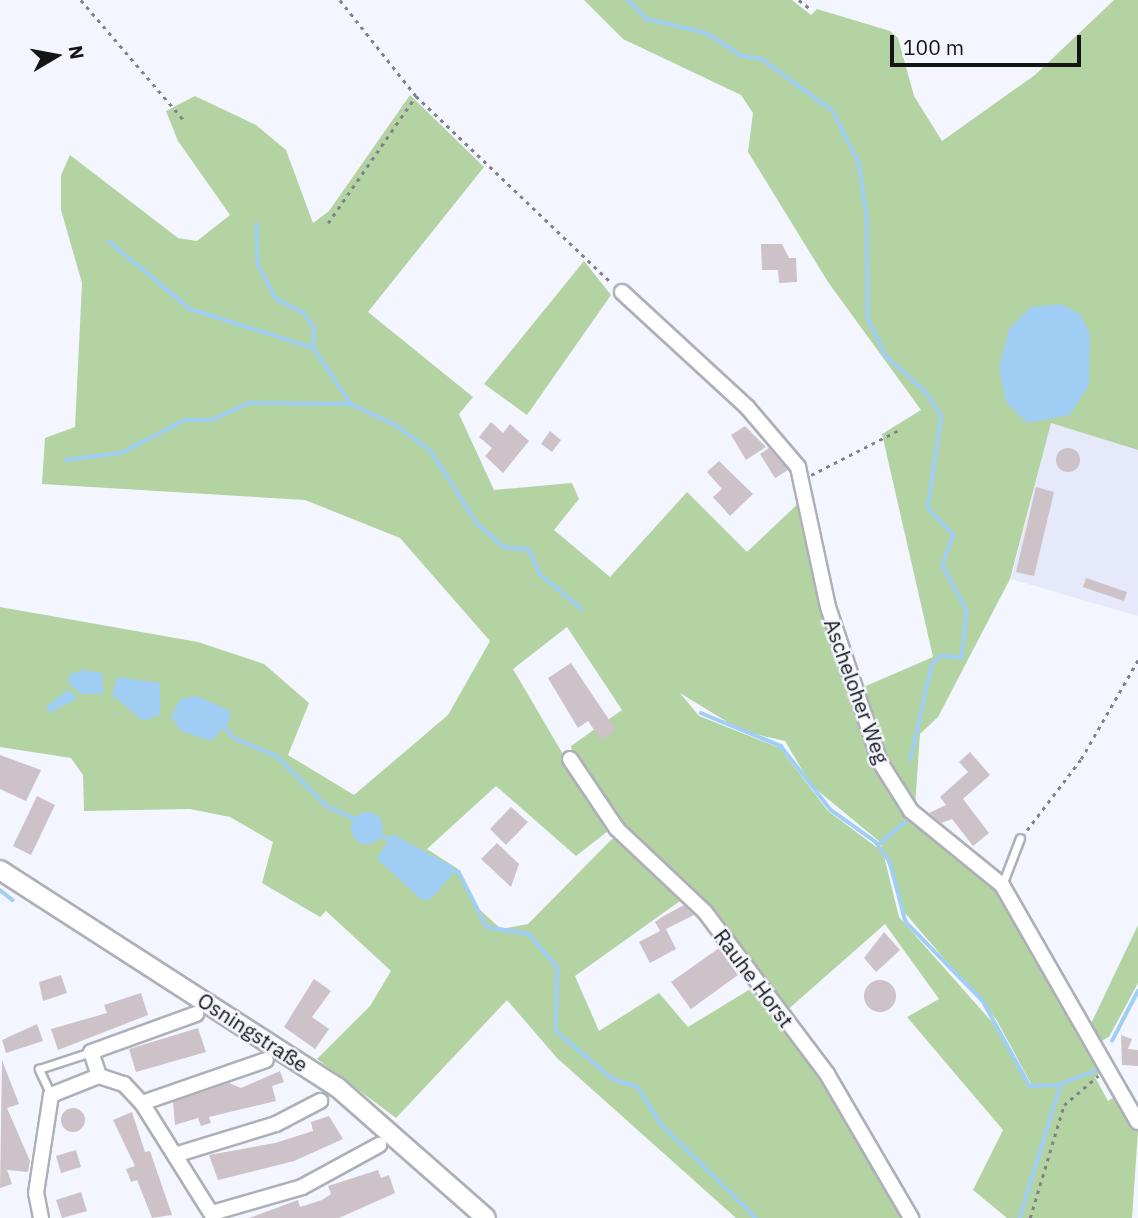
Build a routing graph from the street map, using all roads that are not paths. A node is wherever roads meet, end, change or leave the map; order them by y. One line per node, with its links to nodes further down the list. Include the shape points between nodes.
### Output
1 (622, 292): 5 (street, Ascheloher Weg, via 776,437 802,480 828,607 880,762 911,811)
2 (570, 759): 19 (street, Rauhe Horst, via 617,829 705,912 827,1074)
3 (1020, 838): 5 (lane)
4 (0, 870): 18 (street, Osningstraße, via 337,1087)
5 (1002, 885): 13 (street, Ascheloher Weg)
6 (196, 1014): 7 (street)
7 (91, 1052): 9 (street); 10 (lane, via 39,1069)
8 (266, 1060): 12 (street)
9 (99, 1076): 10 (street); 12 (street, via 124,1084)
10 (51, 1095): 17 (street, via 36,1193)
11 (320, 1101): 15 (street, via 276,1124)
12 (142, 1102): 15 (street)
13 (1138, 1122)
14 (379, 1145): 16 (street, via 302,1187)
15 (178, 1154): 16 (street)
16 (213, 1215)
17 (41, 1218)
18 (486, 1218)
19 (911, 1218)

